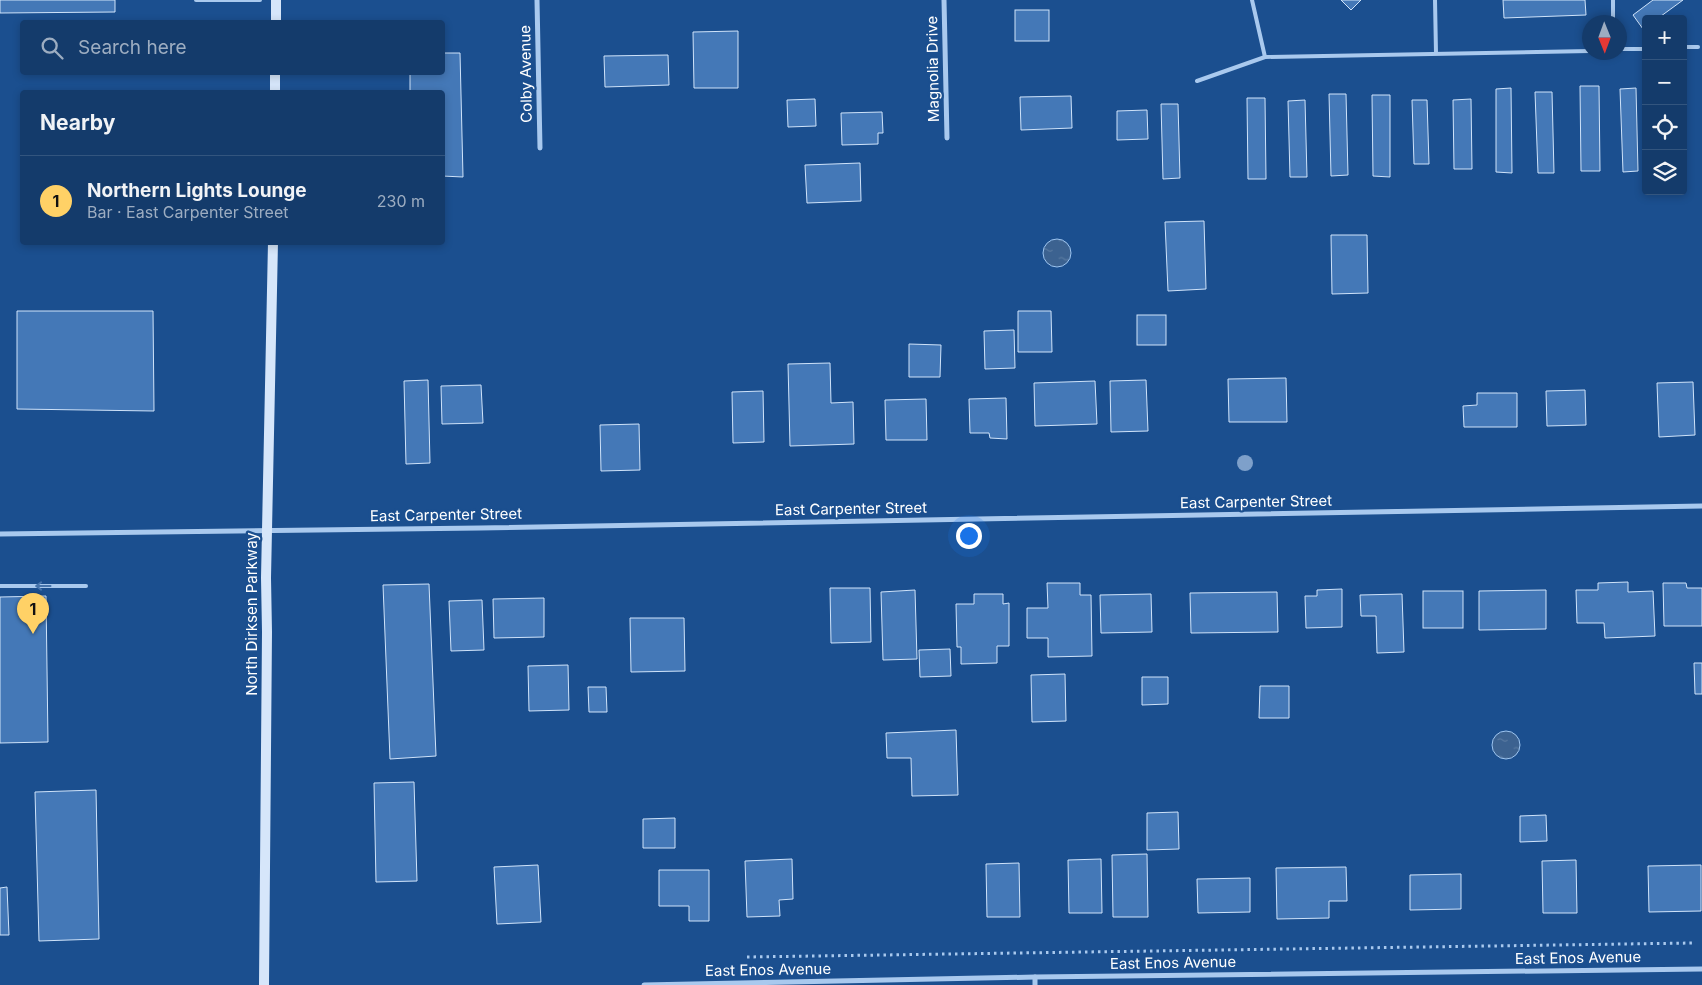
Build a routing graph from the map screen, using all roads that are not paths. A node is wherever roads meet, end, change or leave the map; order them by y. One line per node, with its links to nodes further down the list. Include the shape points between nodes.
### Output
1 (196, 0): 2 (lane)
2 (260, 0)
3 (276, 0): 10 (main road)
4 (537, 0): 22 (street, Colby Avenue)
5 (944, 0): 21 (street, Magnolia Drive)
6 (1252, 0): 17 (lane)
7 (1435, 0): 16 (lane)
8 (1613, 0): 9 (lane)
9 (1613, 15)
10 (276, 20)
11 (1687, 47): 12 (lane)
12 (1698, 47)
13 (1642, 48): 14 (lane)
14 (1627, 49)
15 (1582, 50): 16 (lane)
16 (1436, 53): 17 (lane)
17 (1266, 57): 19 (lane)
18 (275, 75): 20 (main road)
19 (1197, 81)
20 (275, 90)
21 (947, 138)
22 (540, 148)
23 (273, 245): 25 (main road, North Dirksen Parkway)
24 (1702, 506): 25 (street, East Carpenter Street)
25 (267, 530): 26 (street, East Carpenter Street); 32 (main road, North Dirksen Parkway)
26 (0, 534)
27 (0, 586): 28 (lane, one-way to 27)
28 (86, 586)
29 (1702, 969): 30 (street, East Enos Avenue)
30 (1035, 977): 31 (street, East Enos Avenue); 34 (street)
31 (689, 984): 33 (street, East Enos Avenue)
32 (264, 985)
33 (644, 985)
34 (1035, 985)

